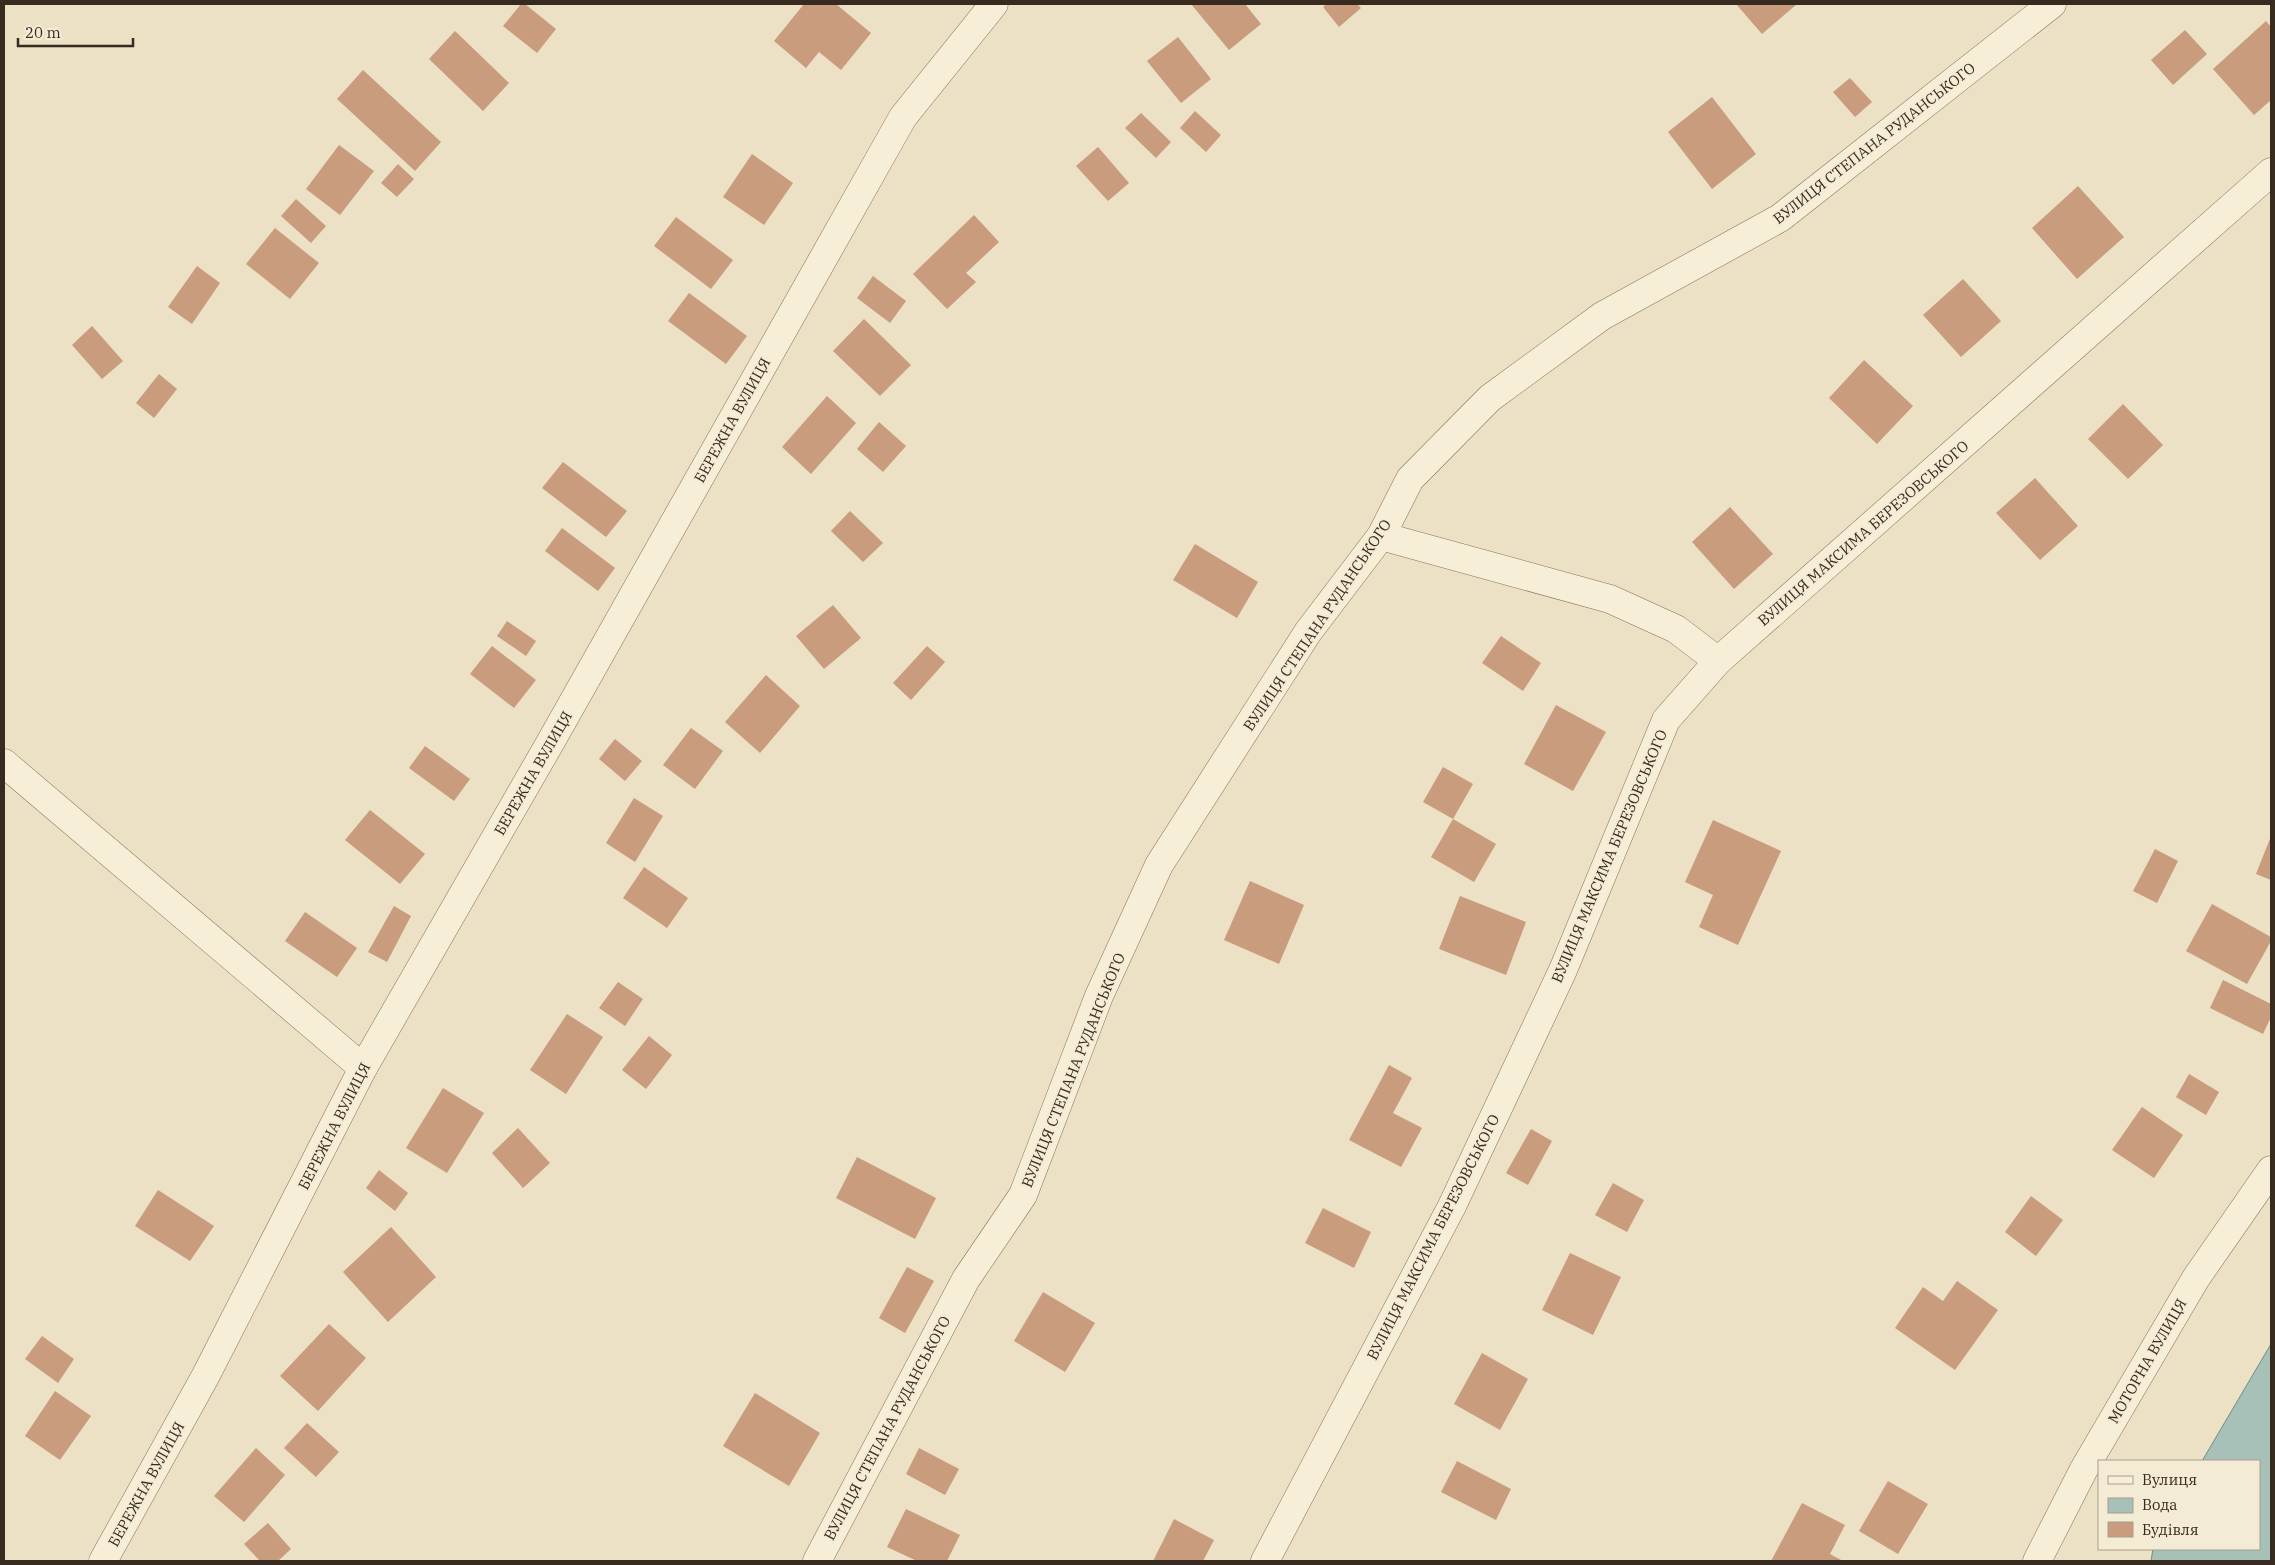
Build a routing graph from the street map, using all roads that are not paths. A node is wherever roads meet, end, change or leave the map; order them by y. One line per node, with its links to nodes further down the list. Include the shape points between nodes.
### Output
1 (994, 4): 7 (street, БЕРЕЖНА ВУЛИЦЯ, via 904,117)
2 (2052, 4): 4 (street, ВУЛИЦЯ СТЕПАНА РУДАНСЬКОГО, via 1780,218 1602,316 1490,398 1410,479)
3 (2271, 172): 5 (street, ВУЛИЦЯ МАКСИМА БЕРЕЗОВСЬКОГО)
4 (1381, 536): 5 (street, via 1610,599 1676,629); 10 (street, ВУЛИЦЯ СТЕПАНА РУДАНСЬКОГО, via 1308,632 1159,865 1099,996 1023,1195 966,1279)
5 (1718, 661): 11 (street, ВУЛИЦЯ МАКСИМА БЕРЕЗОВСЬКОГО, via 1666,720 1563,970 1452,1206)
6 (4, 763): 7 (street)
7 (363, 1068): 9 (street, БЕРЕЖНА ВУЛИЦЯ, via 205,1377)
8 (2271, 1170): 12 (street, МОТОРНА ВУЛИЦЯ, via 2196,1278 2084,1469)
9 (103, 1561)
10 (816, 1561)
11 (1265, 1561)
12 (2037, 1561)

